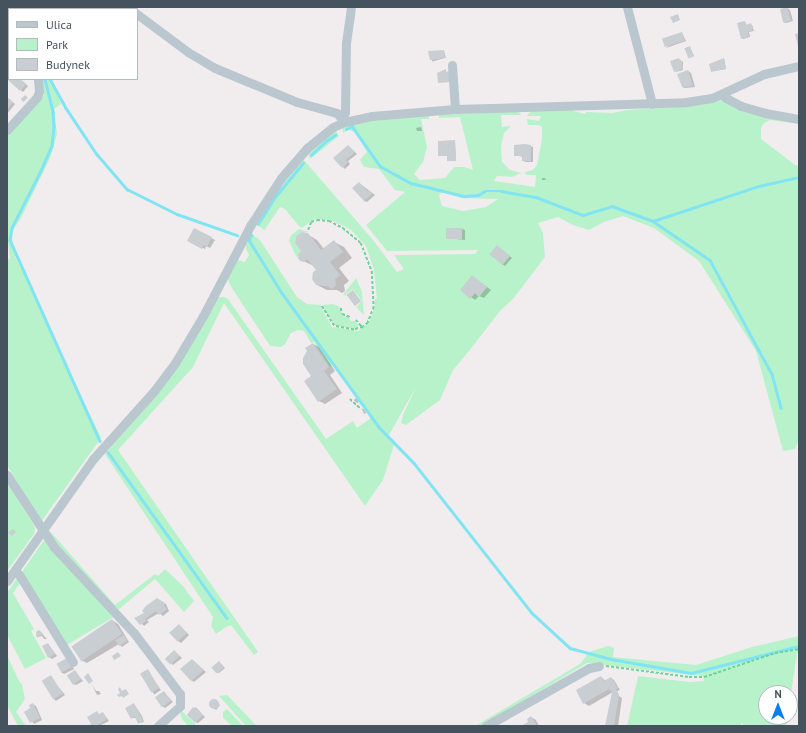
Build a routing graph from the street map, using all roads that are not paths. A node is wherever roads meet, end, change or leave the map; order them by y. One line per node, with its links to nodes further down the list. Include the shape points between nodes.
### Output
1 (351, 7): 11 (street, via 346,42)
2 (627, 7): 8 (street)
3 (138, 15): 11 (street, via 188,52 215,68 298,102 338,113)
4 (452, 65): 9 (street)
5 (799, 66): 7 (street, via 764,74)
6 (38, 80): 12 (street, via 37,97)
7 (722, 94): 8 (street, via 686,102); 10 (street, via 747,108)
8 (652, 104): 9 (street)
9 (455, 109): 11 (street)
10 (799, 119)
11 (343, 121): 14 (street, via 307,148 281,178 250,226 175,363 154,391 93,459)
12 (7, 130)
13 (7, 475): 14 (street)
14 (42, 531): 15 (street); 19 (street, via 134,633 180,694 180,706)
15 (15, 570): 16 (street); 17 (street)
16 (7, 581)
17 (73, 662)
18 (599, 666): 20 (street, via 589,668)
19 (158, 726)
20 (486, 726)

